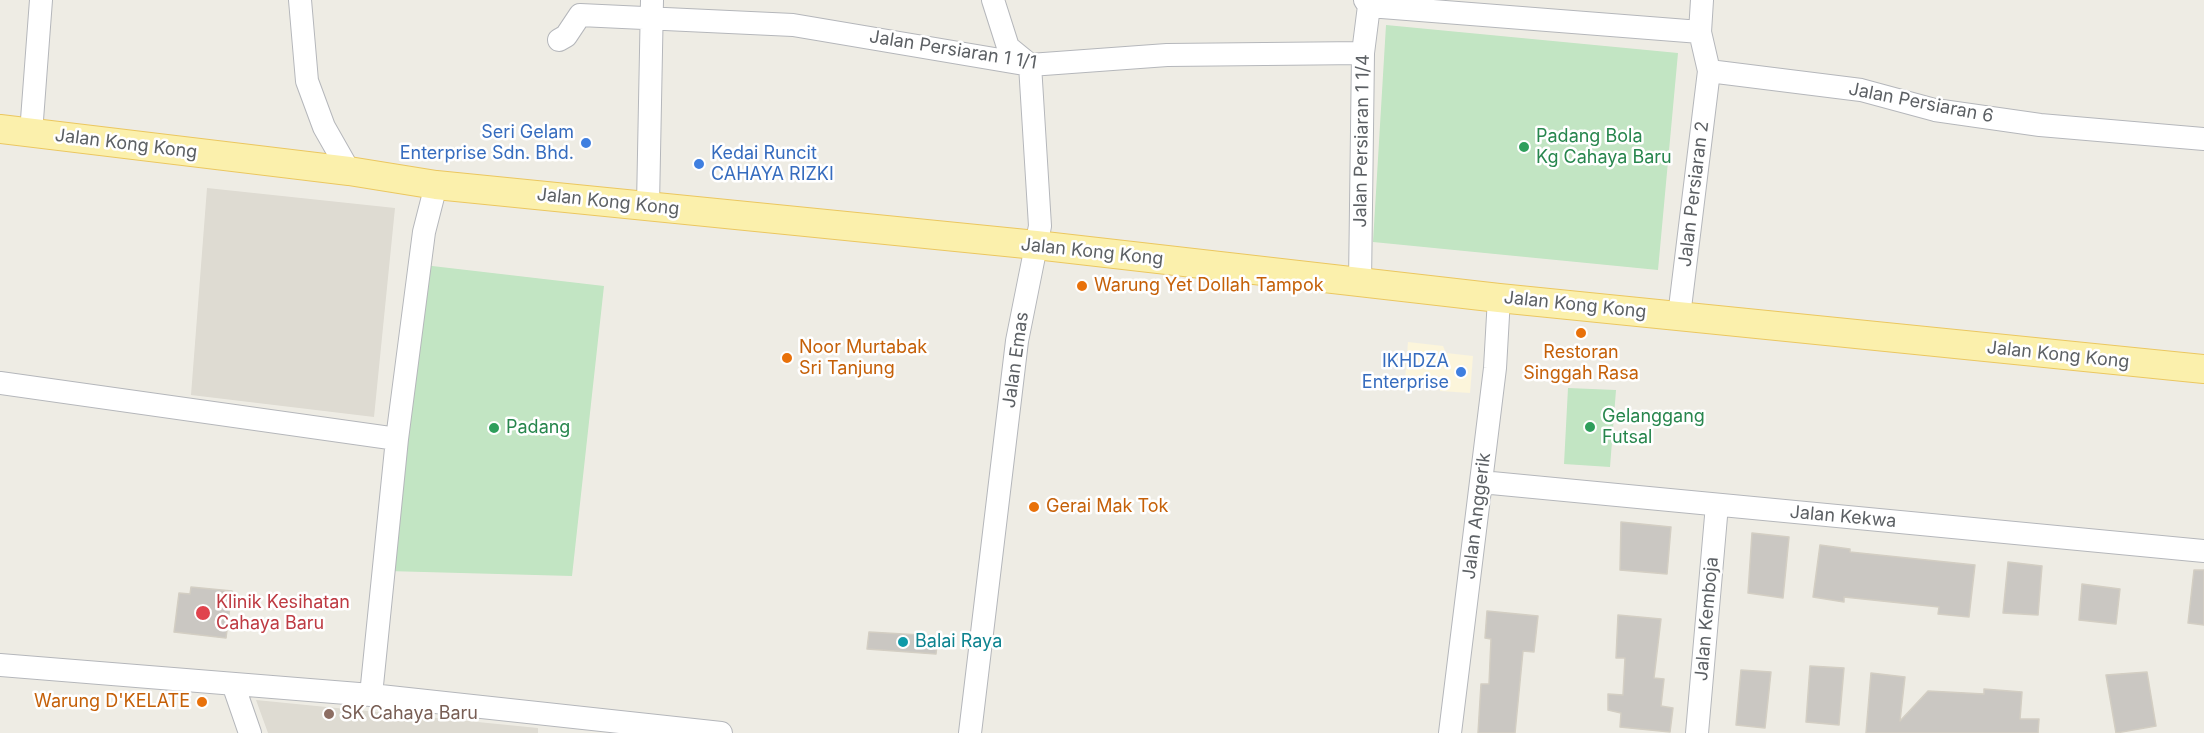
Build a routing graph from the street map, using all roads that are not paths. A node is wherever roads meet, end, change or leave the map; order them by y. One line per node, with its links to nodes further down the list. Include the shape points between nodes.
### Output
1 (41, 0): 14 (street)
2 (300, 0): 16 (street, via 307,81 324,128)
3 (993, 0): 11 (street, via 1008,47)
4 (1702, 0): 8 (street, Jalan Persiaran 2)
5 (1367, 3): 6 (street); 10 (street, Jalan Persiaran 1 1/4)
6 (1476, 7): 8 (street)
7 (652, 10): 9 (street, Jalan Persiaran 1 1/1, via 580,15); 11 (street, Jalan Persiaran 1 1/1, via 793,25); 18 (street)
8 (1700, 32): 12 (street, Jalan Persiaran 2)
9 (559, 40)
10 (1363, 53): 11 (street, Jalan Persiaran 1 1/1, via 1167,55); 20 (street, Jalan Persiaran 1 1/4)
11 (1030, 65): 19 (street, Jalan Emas, via 1040,226)
12 (1709, 71): 15 (street, Jalan Persiaran 6, via 1861,90 1935,110 2028,123); 22 (street, Jalan Persiaran 2)
13 (0, 129): 14 (main road, Jalan Kong Kong)
14 (31, 133): 16 (main road, Jalan Kong Kong)
15 (2204, 139)
16 (349, 171): 17 (main road, Jalan Kong Kong)
17 (436, 185): 18 (main road, Jalan Kong Kong); 25 (street, via 424,232)
18 (648, 205): 19 (main road, Jalan Kong Kong)
19 (1036, 246): 20 (main road, Jalan Kong Kong); 35 (street, Jalan Emas, via 1017,341)
20 (1360, 283): 21 (main road, Jalan Kong Kong)
21 (1499, 298): 22 (main road, Jalan Kong Kong); 26 (street, Jalan Anggerik)
22 (1679, 316): 23 (main road, Jalan Kong Kong)
23 (2197, 369)
24 (0, 383): 25 (street)
25 (397, 439): 31 (street)
26 (1481, 482): 27 (street, Jalan Kekwa); 36 (street, Jalan Anggerik)
27 (1717, 505): 28 (street, Jalan Kekwa); 37 (street, Jalan Kemboja)
28 (2204, 551)
29 (0, 665): 30 (street)
30 (233, 684): 31 (street); 33 (street)
31 (370, 695): 32 (street)
32 (668, 730): 34 (street)
33 (250, 733)
34 (721, 733)
35 (970, 733)
36 (1450, 733)
37 (1697, 733)

